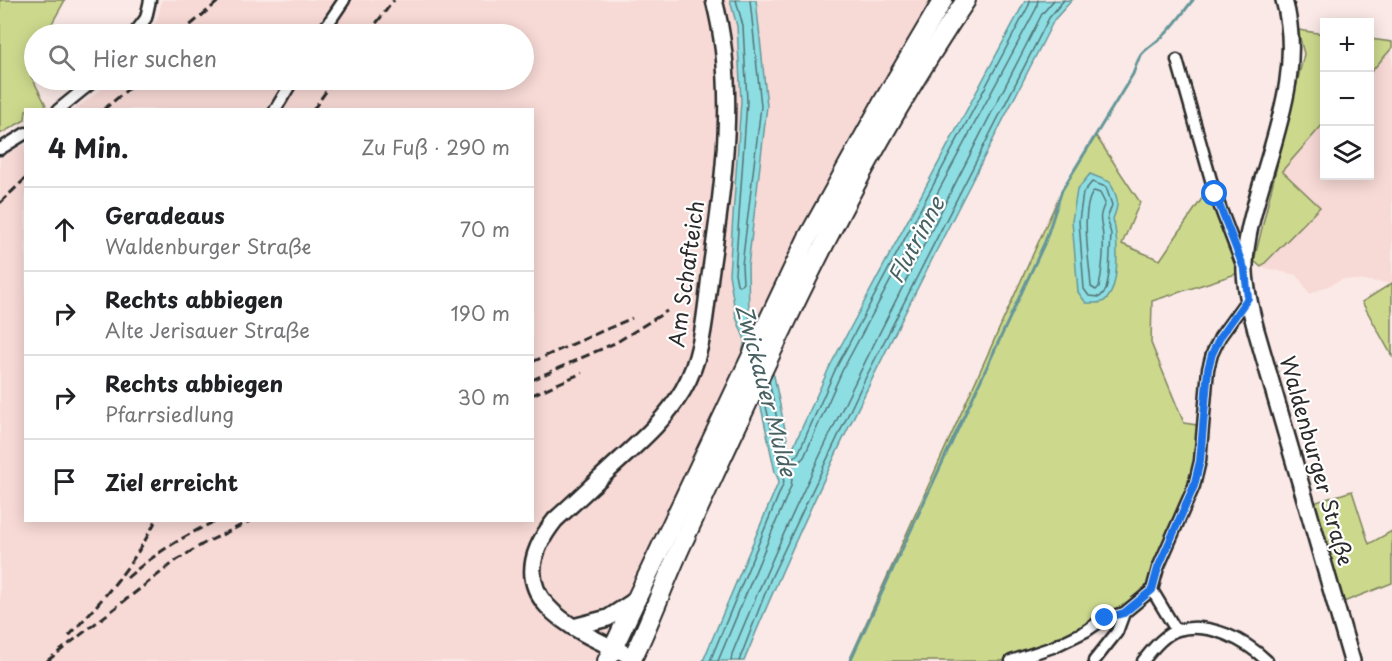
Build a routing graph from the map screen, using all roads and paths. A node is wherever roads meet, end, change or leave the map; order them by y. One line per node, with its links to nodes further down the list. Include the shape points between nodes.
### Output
1 (150, 0): 7 (street)
2 (344, 0): 8 (street)
3 (714, 0): 21 (street, Am Schafteich, via 726,69 727,107 718,223 699,353 683,390 663,419 555,520 542,537 534,555 537,592 549,609)
4 (943, 0): 19 (main road, via 807,239)
5 (966, 0): 24 (main road, via 919,71 824,246)
6 (1284, 0): 16 (street, Waldenburger Straße, via 1291,60 1286,98 1248,233)
7 (142, 24)
8 (328, 24)
9 (1177, 60): 16 (street, Waldenburger Straße, via 1215,194)
10 (83, 90): 12 (street)
11 (287, 90): 13 (street)
12 (60, 108)
13 (275, 108)
14 (24, 134): 15 (street)
15 (2, 148)
16 (1245, 271): 17 (street, Waldenburger Straße)
17 (1248, 298): 18 (street, via 1212,354 1194,486); 29 (street, Waldenburger Straße)
18 (1152, 590): 20 (street); 22 (street)
19 (637, 599): 21 (street, via 608,618); 23 (main road)
20 (1124, 613): 25 (street, via 1105,618 1053,647); 26 (street, via 1117,632)
21 (573, 627): 23 (street, Am Schafteich)
22 (1176, 630): 27 (street); 28 (street, via 1198,627 1225,634 1252,647)
23 (610, 655): 24 (street, Am Schafteich)
24 (632, 659)
25 (1011, 661)
26 (1094, 661)
27 (1143, 661)
28 (1267, 661)
29 (1352, 661)

